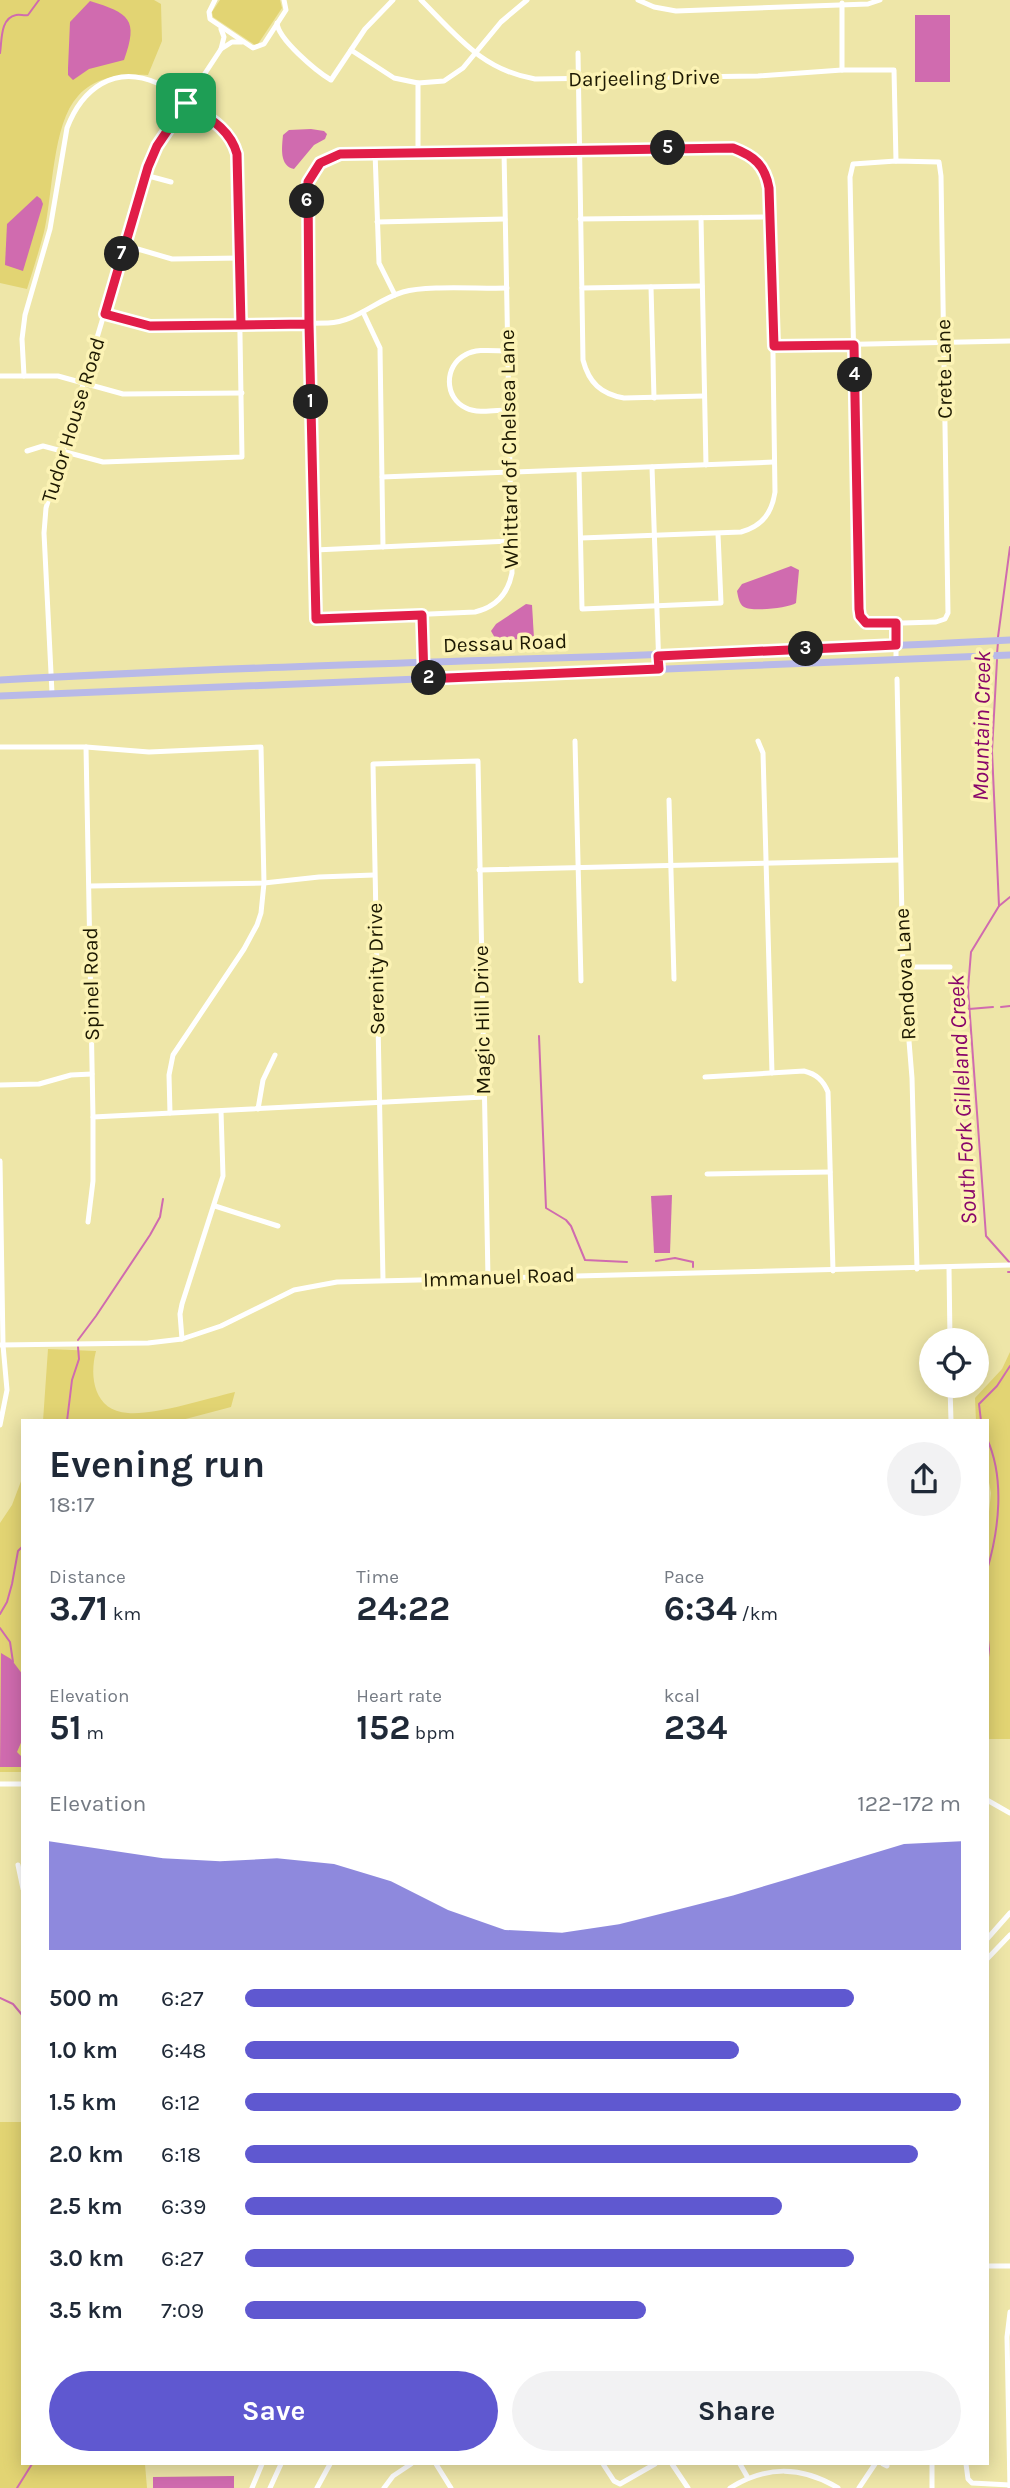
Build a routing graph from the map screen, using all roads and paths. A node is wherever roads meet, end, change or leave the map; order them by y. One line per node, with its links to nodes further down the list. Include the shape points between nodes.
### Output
1 (284, 0): 11 (street, via 286,10)
2 (393, 0): 17 (street)
3 (421, 0): 19 (street, Darjeeling Drive)
4 (527, 0): 19 (street)
5 (638, 0): 10 (street, via 676,11)
6 (775, 0): 10 (street)
7 (880, 0): 9 (street)
8 (214, 1): 12 (street, via 210,19)
9 (842, 2): 10 (street); 20 (street)
10 (775, 8)
11 (277, 23): 13 (street); 14 (street)
12 (220, 27): 15 (street); 16 (street, via 224,37)
13 (266, 40): 14 (street); 15 (street, via 253,48)
14 (285, 41): 17 (street, via 331,80)
15 (242, 42): 16 (street)
16 (221, 49): 23 (street, Tudor House Road)
17 (351, 50): 22 (street, via 394,78)
18 (578, 53): 21 (street)
19 (475, 54): 21 (street, Darjeeling Drive, via 519,77); 22 (street, via 456,75)
20 (842, 69): 21 (street, Darjeeling Drive, via 758,76); 28 (street, Darjeeling Drive, via 894,69)
21 (579, 79): 24 (street)
22 (418, 83): 27 (street)
23 (186, 103): 29 (street, Tudor House Road, via 157,146); 37 (street, via 221,127 235,149); 53 (street, via 158,84 127,77 101,84 77,105 67,128 50,229 25,315)
24 (579, 149): 25 (street); 31 (street, via 733,148 750,154 767,174); 34 (street)
25 (504, 151): 27 (street); 33 (street, Whittard of Chelsea Lane)
26 (375, 152): 27 (street); 35 (street); 45 (street, via 333,156 315,169 308,182)
27 (418, 152)
28 (896, 162): 48 (street, Crete Lane, via 939,162); 49 (street, via 853,164 850,177)
29 (145, 175): 30 (street); 36 (street, Tudor House Road)
30 (171, 182)
31 (771, 217): 32 (street); 50 (street)
32 (701, 218): 34 (street); 38 (street)
33 (505, 219): 35 (street); 40 (street, Whittard of Chelsea Lane)
34 (580, 219): 41 (street)
35 (377, 222): 42 (street, via 379,262)
36 (124, 245): 37 (street, via 172,259); 44 (street, Tudor House Road)
37 (240, 258): 46 (street)
38 (702, 286): 39 (street); 56 (street)
39 (651, 287): 41 (street); 57 (street)
40 (507, 288): 42 (street, via 411,290); 51 (street, Whittard of Chelsea Lane)
41 (582, 288): 57 (street, via 583,360 591,381 611,396)
42 (395, 295): 43 (street)
43 (363, 312): 45 (street, via 344,321); 66 (street, via 380,348)
44 (105, 314): 46 (street, via 150,326); 54 (street, Tudor House Road)
45 (309, 324): 46 (street); 72 (street)
46 (241, 325): 55 (street)
47 (1010, 341): 48 (street)
48 (943, 343): 49 (street); 75 (street, Crete Lane, via 948,613 936,622)
49 (854, 345): 50 (street); 75 (street, via 859,609 862,620 870,624)
50 (774, 346): 61 (street)
51 (508, 351): 58 (street, Whittard of Chelsea Lane); 58 (street, via 463,356 452,368 449,384 456,401 467,409)
52 (0, 376): 53 (street)
53 (24, 376): 54 (street, via 58,376)
54 (84, 383): 55 (street, via 122,394); 60 (street, Tudor House Road)
55 (242, 393): 60 (street, via 242,457 103,462)
56 (704, 396): 57 (street); 62 (street)
57 (654, 398)
58 (509, 410): 65 (street, Whittard of Chelsea Lane)
59 (27, 451): 60 (street, via 43,446)
60 (63, 451): 83 (street, Tudor House Road, via 44,520)
61 (774, 462): 62 (street); 67 (street, via 773,506 765,518 748,530)
62 (706, 465): 63 (street)
63 (653, 467): 64 (street); 68 (street)
64 (579, 470): 65 (street); 69 (street)
65 (510, 472): 66 (street); 70 (street, Whittard of Chelsea Lane)
66 (382, 477): 71 (street)
67 (718, 534): 68 (street); 73 (street, via 721,603)
68 (655, 536): 69 (street); 73 (street)
69 (581, 538): 73 (street, via 582,609)
70 (511, 541): 71 (street); 74 (street, Whittard of Chelsea Lane, via 510,582 498,601 475,612)
71 (383, 547): 72 (street)
72 (314, 550): 74 (street, Whittard of Chelsea Lane, via 316,619)
73 (657, 606): 78 (street)
74 (422, 615): 81 (street)
75 (896, 623): 77 (street)
76 (1009, 640): 77 (main road, Dessau Road)
77 (896, 645): 78 (main road, Dessau Road); 80 (street)
78 (658, 656): 81 (main road, Dessau Road); 82 (street)
79 (1010, 656): 80 (main road, Dessau Road)
80 (896, 660): 82 (main road, Dessau Road)
81 (424, 662): 83 (main road, Dessau Road); 84 (street)
82 (659, 669): 84 (main road, Dessau Road)
83 (51, 677): 86 (main road, Dessau Road); 87 (street, Tudor House Road)
84 (424, 679): 87 (main road, Dessau Road)
85 (897, 679): 95 (street, Rendova Lane)
86 (0, 680)
87 (52, 693): 88 (main road, Dessau Road)
88 (0, 696)
89 (575, 741): 98 (street)
90 (758, 741): 96 (street, via 764,753)
91 (0, 747): 92 (street)
92 (86, 747): 101 (street, via 149,752 261,747); 102 (street, Spinel Road)
93 (478, 761): 99 (street, Magic Hill Drive); 100 (street, Serenity Drive, via 373,764)
94 (669, 800): 97 (street)
95 (900, 860): 96 (street); 103 (street, Rendova Lane)
96 (766, 863): 97 (street); 108 (street)
97 (671, 865): 98 (street); 105 (street)
98 (578, 867): 99 (street); 106 (street)
99 (479, 870): 112 (street, Magic Hill Drive)
100 (374, 876): 101 (street); 113 (street, Serenity Drive)
101 (264, 883): 102 (street); 116 (street, via 261,913 252,936 173,1055)
102 (90, 886): 109 (street, Spinel Road)
103 (903, 967): 104 (street); 127 (street, Rendova Lane, via 912,1078)
104 (950, 967)
105 (674, 979)
106 (581, 981)
107 (275, 1055): 114 (street, via 263,1080)
108 (772, 1073): 110 (street); 119 (street, via 804,1072 821,1080 828,1092)
109 (92, 1074): 111 (street, via 71,1074 39,1084); 117 (street, Spinel Road)
110 (705, 1077)
111 (0, 1085)
112 (484, 1097): 113 (street); 129 (street, Magic Hill Drive)
113 (379, 1103): 114 (street); 130 (street, Serenity Drive)
114 (258, 1109): 115 (street)
115 (221, 1111): 116 (street); 121 (street, via 223,1176)
116 (170, 1113): 117 (street)
117 (93, 1117): 123 (street, Spinel Road)
118 (0, 1161): 122 (street)
119 (830, 1172): 120 (street); 128 (street)
120 (707, 1174)
121 (215, 1206): 124 (street); 133 (street, via 181,1304)
122 (0, 1210): 131 (street)
123 (88, 1222)
124 (278, 1226)
125 (1010, 1265): 126 (street, Immanuel Road)
126 (949, 1268): 127 (street, Immanuel Road); 132 (street)
127 (917, 1269): 128 (street, Immanuel Road)
128 (832, 1271): 129 (street, Immanuel Road)
129 (488, 1279): 130 (street, Immanuel Road)
130 (383, 1280): 133 (street, Immanuel Road, via 302,1287 215,1329)
131 (1, 1292): 134 (street)
132 (950, 1328)
133 (181, 1339): 134 (street, Immanuel Road)
134 (1, 1345): 136 (street, via 7,1375)
135 (950, 1398): 137 (street)
136 (3, 1402): 138 (street)
137 (951, 1419)
138 (0, 1425)
139 (0, 1783): 140 (street)
140 (21, 1784)
141 (989, 1801): 142 (street)
142 (1010, 1813)
143 (18, 1865): 144 (street)
144 (21, 1879)
145 (1010, 1913): 147 (street)
146 (1010, 1935): 148 (street)
147 (989, 1937)
148 (989, 1957)
149 (989, 2266): 150 (street)
150 (1010, 2266)
151 (1010, 2312): 165 (street)
152 (262, 2465): 166 (street)
153 (281, 2465): 167 (street)
154 (329, 2465): 168 (street)
155 (410, 2465): 169 (street)
156 (437, 2465): 170 (street)
157 (604, 2465): 158 (street, via 620,2484)
158 (653, 2465)
159 (673, 2465): 171 (street)
160 (741, 2465): 164 (street)
161 (874, 2465): 174 (street)
162 (932, 2465): 175 (street)
163 (967, 2465): 165 (street, via 972,2483)
164 (748, 2477): 172 (street); 173 (street, via 804,2473)
165 (1010, 2486)
166 (252, 2488)
167 (270, 2488)
168 (317, 2488)
169 (384, 2488)
170 (451, 2488)
171 (688, 2488)
172 (730, 2488)
173 (838, 2488)
174 (859, 2488)
175 (932, 2488)

